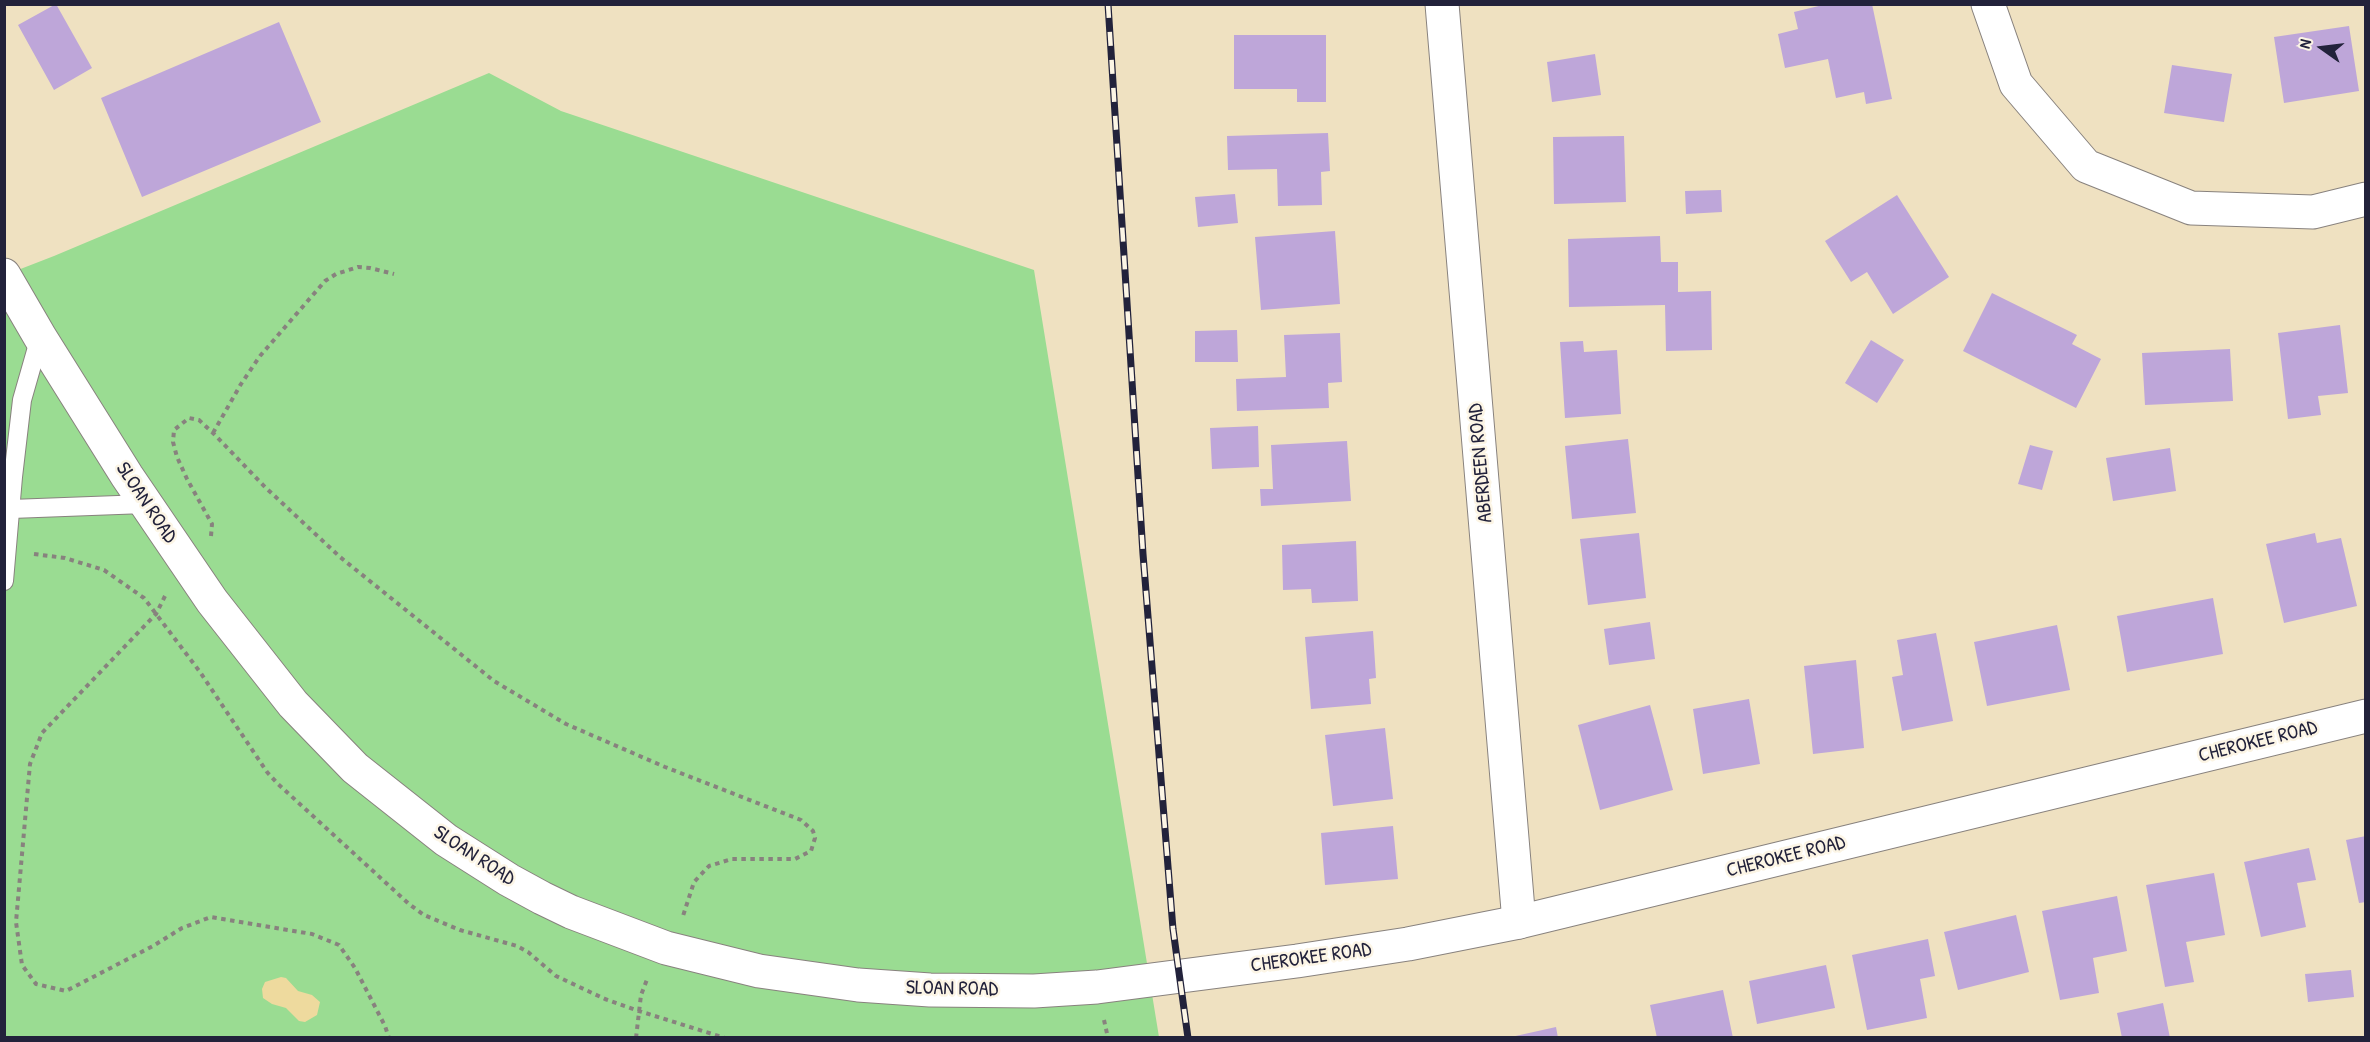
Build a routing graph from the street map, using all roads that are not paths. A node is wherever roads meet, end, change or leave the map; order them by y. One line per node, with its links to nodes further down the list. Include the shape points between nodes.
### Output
1 (1442, 4): 10 (street, ABERDEEN ROAD)
2 (1988, 4): 3 (street, via 2016,84 2086,166 2191,208 2313,212)
3 (2366, 199)
4 (4, 275): 5 (street, SLOAN ROAD)
5 (40, 337): 6 (street, SLOAN ROAD); 7 (lane, via 22,400)
6 (145, 504): 7 (lane); 11 (street, SLOAN ROAD, via 234,630 293,704 355,768 446,840 517,885 571,912 666,948 718,962 828,982 963,990 1067,989)
7 (11, 509): 8 (lane)
8 (4, 581)
9 (2366, 716): 10 (street, CHEROKEE ROAD)
10 (1519, 922): 11 (street, CHEROKEE ROAD, via 1408,944)
11 (1202, 974)

